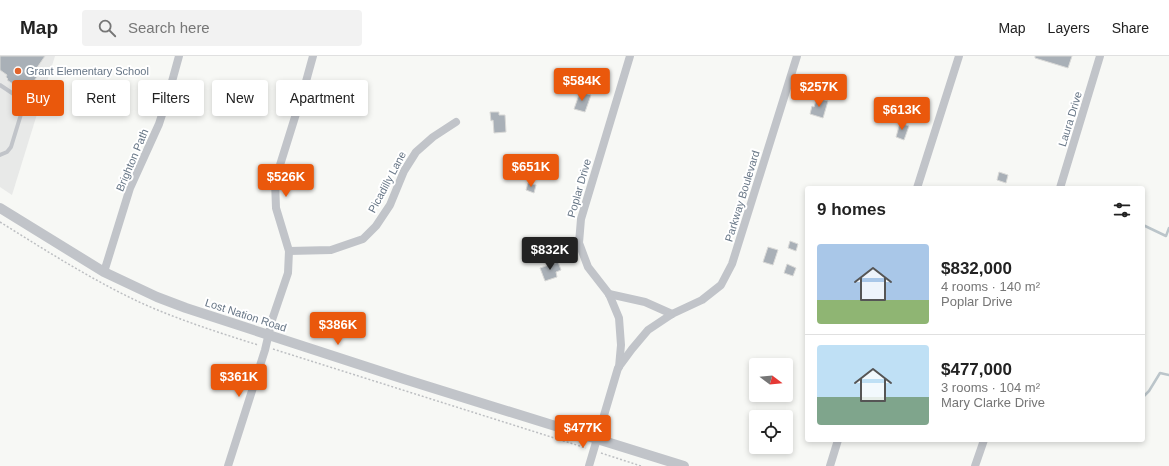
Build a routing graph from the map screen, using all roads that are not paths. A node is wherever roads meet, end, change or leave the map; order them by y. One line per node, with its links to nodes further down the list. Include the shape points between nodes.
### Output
1 (179, 56): 14 (street, Brighton Path, via 159,124 130,188)
2 (313, 56): 13 (street, via 276,181 276,208)
3 (630, 56): 15 (street, Poplar Drive, via 581,219 579,242 588,267)
4 (797, 56): 16 (street, Parkway Boulevard, via 732,264 721,285 702,300)
5 (959, 56): 10 (street)
6 (1100, 56): 11 (street, Laura Drive)
7 (0, 85): 9 (lane, via 20,99 22,111 12,147)
8 (456, 122): 13 (street, Picadilly Lane, via 416,152 404,171 390,205 376,226 363,239 331,250)
9 (0, 155)
10 (918, 186)
11 (1061, 186)
12 (0, 208): 14 (street, Lost Nation Road)
13 (289, 251): 17 (street, via 288,273)
14 (104, 272): 17 (street, Lost Nation Road, via 186,308)
15 (609, 294): 16 (street, via 645,302); 18 (street, Poplar Drive, via 620,318 621,345)
16 (672, 314): 18 (street, Parkway Boulevard, via 648,330)
17 (269, 335): 19 (street, Lost Nation Road); 22 (street)
18 (618, 368): 19 (street, Parkway Boulevard)
19 (597, 439): 23 (street, Parkway Boulevard); 24 (street, Lost Nation Road)
20 (837, 442): 25 (street)
21 (983, 442): 26 (street)
22 (228, 466)
23 (589, 466)
24 (684, 466)
25 (830, 466)
26 (975, 466)

